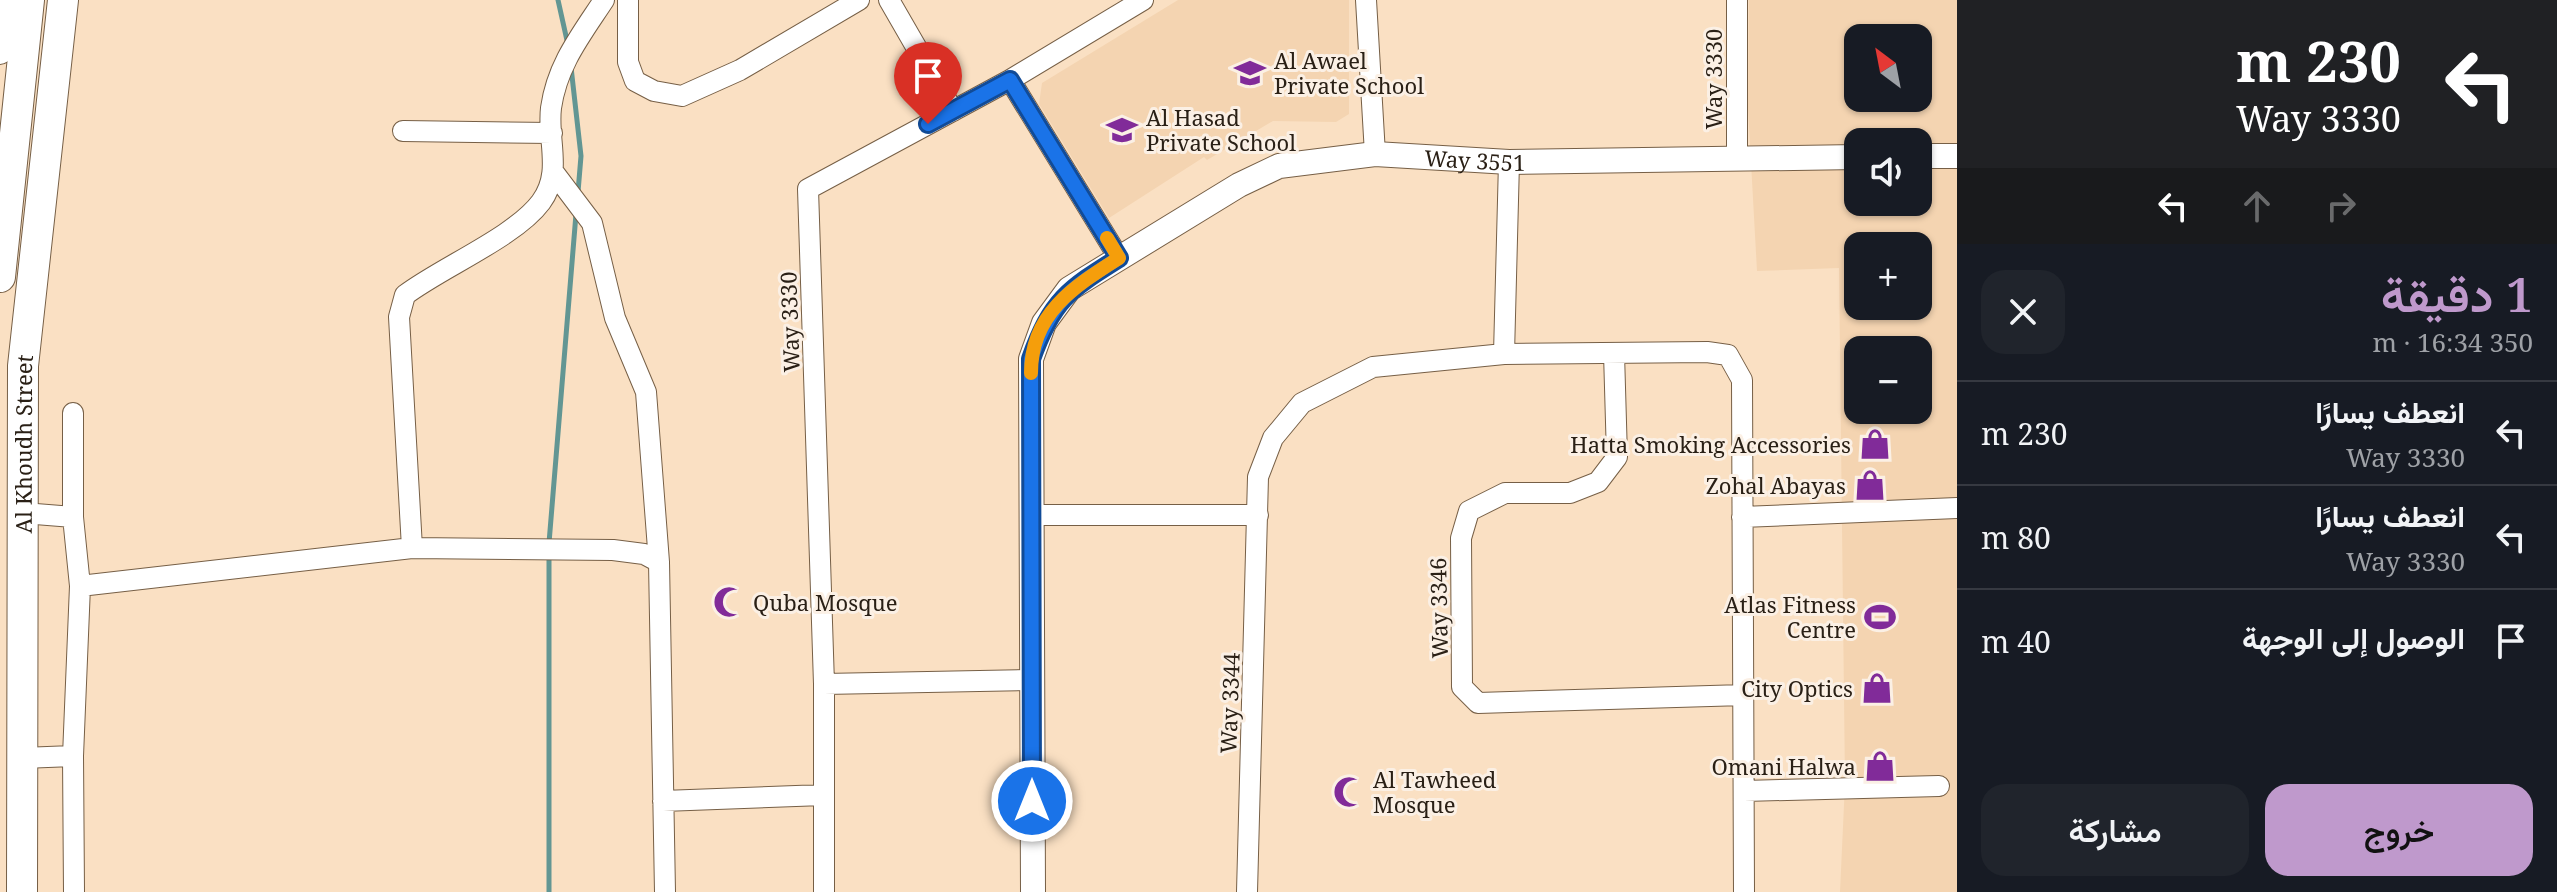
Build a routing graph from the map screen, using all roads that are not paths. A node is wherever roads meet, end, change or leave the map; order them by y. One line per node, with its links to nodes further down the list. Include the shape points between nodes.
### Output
1 (7, 0): 11 (street)
2 (29, 0): 13 (main road)
3 (63, 0): 30 (main road, Al Khoudh Street, via 23,366)
4 (604, 0): 16 (street, via 561,64)
5 (628, 0): 6 (street, via 628,62 635,81 682,96 740,70)
6 (859, 0)
7 (889, 0): 14 (street)
8 (1143, 0): 12 (street, Way 3330)
9 (1366, 0): 17 (street)
10 (1737, 0): 20 (street, Way 3330)
11 (0, 52)
12 (1010, 80): 14 (street, Way 3330); 24 (street)
13 (10, 92): 25 (main road)
14 (953, 111): 39 (street, Way 3330, via 808,189)
15 (403, 131): 16 (street)
16 (552, 133): 23 (street)
17 (1375, 154): 22 (street, Way 3551); 24 (street, Way 3551, via 1279,166)
18 (1932, 156): 19 (street)
19 (1957, 156)
20 (1737, 157): 21 (street, Way 3551); 22 (street, Way 3551)
21 (1844, 157)
22 (1509, 162): 27 (street)
23 (555, 174): 35 (street, via 541,202 521,221 405,295 399,317); 36 (street, via 592,223 615,318 646,392)
24 (1119, 258): 31 (street, Way 3551, via 1069,289 1044,323 1031,359)
25 (0, 277)
26 (1614, 353): 27 (street, Way 3344); 34 (street, Way 3344, via 1728,355 1742,380); 40 (street, Way 3346, via 1617,457 1598,482 1570,493 1505,493 1469,511 1461,538 1462,687 1478,703)
27 (1504, 354): 32 (street, Way 3344, via 1373,367 1302,403 1273,438 1258,477)
28 (73, 413): 33 (street)
29 (1957, 508): 34 (street)
30 (23, 513): 33 (street); 42 (main road, Al Khoudh Street)
31 (1031, 515): 32 (street); 38 (street, Way 3551)
32 (1258, 515): 52 (street, Way 3344)
33 (73, 517): 37 (street)
34 (1742, 517): 40 (street)
35 (412, 548): 36 (street, via 613,550); 37 (street)
36 (659, 562): 46 (street)
37 (80, 586): 41 (street)
38 (1031, 680): 39 (street); 51 (street, Way 3551)
39 (824, 684): 45 (street, Way 3330)
40 (1744, 695): 44 (street)
41 (73, 756): 42 (street); 48 (street)
42 (22, 758): 47 (main road, Al Khoudh Street)
43 (1939, 786): 44 (street)
44 (1744, 791): 53 (street)
45 (823, 795): 46 (street); 50 (street, Way 3330)
46 (663, 801): 49 (street)
47 (22, 892)
48 (74, 892)
49 (665, 892)
50 (824, 892)
51 (1033, 892)
52 (1247, 892)
53 (1744, 892)

